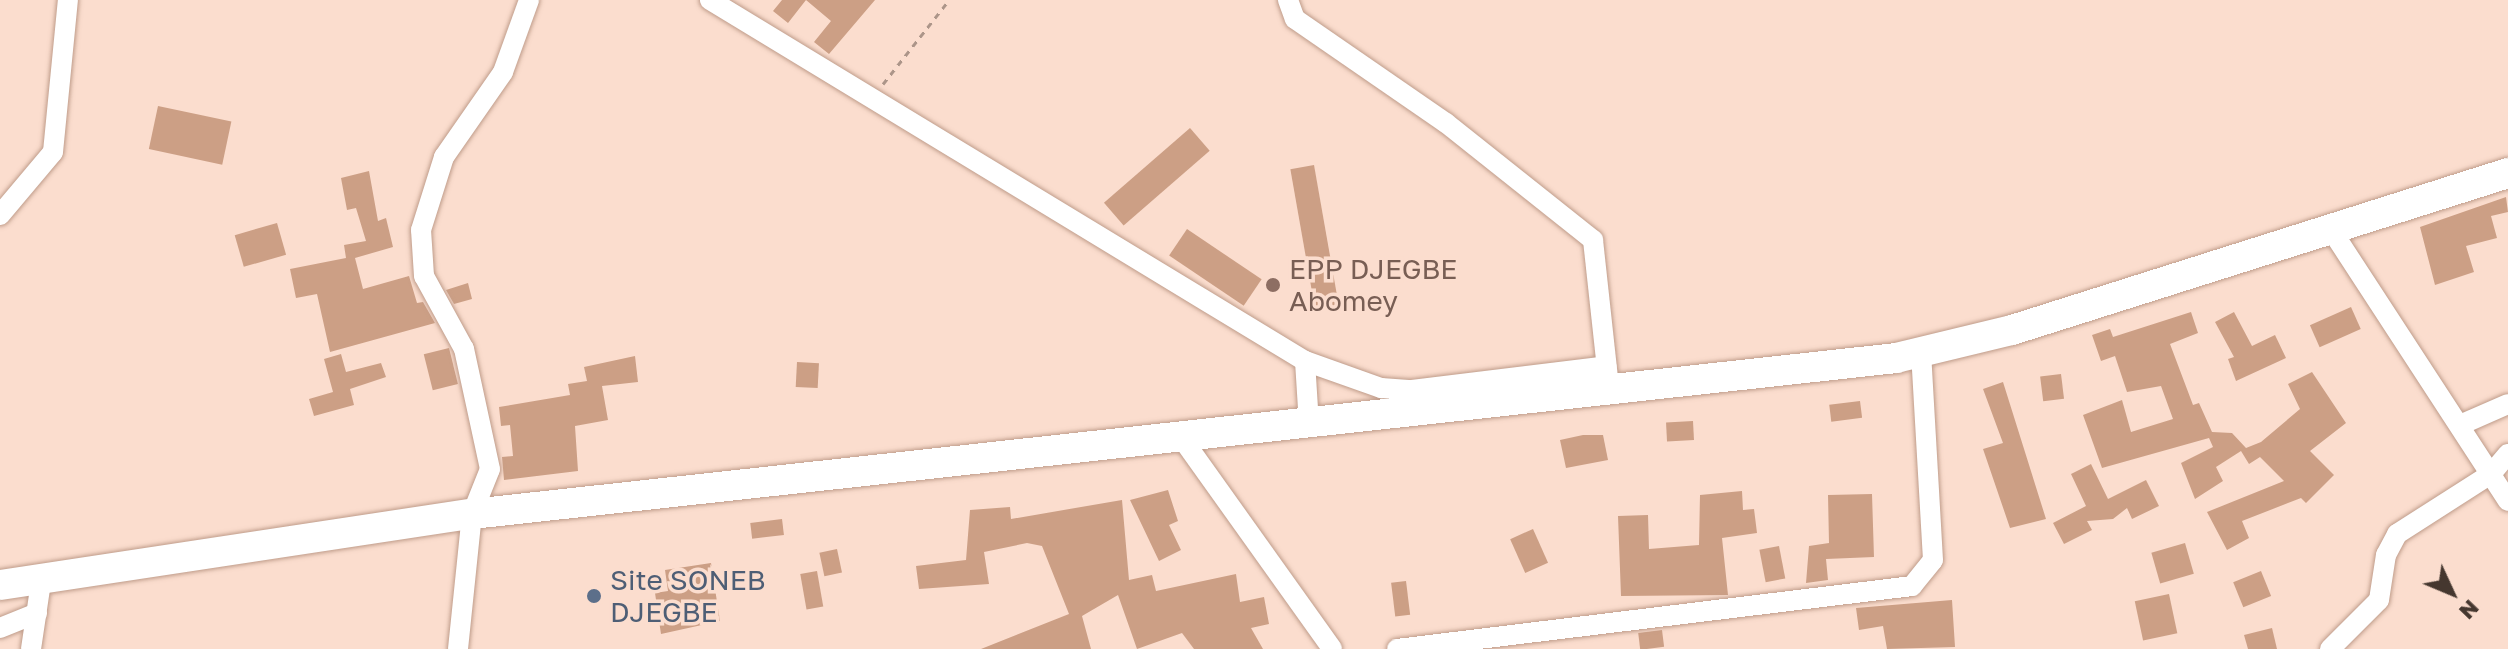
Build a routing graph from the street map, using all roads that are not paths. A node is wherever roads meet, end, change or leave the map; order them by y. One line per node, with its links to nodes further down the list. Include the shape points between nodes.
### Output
1 (68, 0): 6 (street, via 57,140)
2 (529, 0): 18 (street, via 503,72 444,157 421,230 424,276 464,349 481,418 490,483)
3 (710, 0): 9 (street)
4 (1288, 0): 10 (street, via 1295,19 1446,123 1593,240)
5 (2508, 173): 7 (street)
6 (0, 215)
7 (2332, 231): 8 (street); 13 (street)
8 (1921, 353): 10 (street); 23 (street, via 1933,560 1925,576 1894,592)
9 (1305, 361): 10 (street, via 1381,388 1412,390); 12 (street)
10 (1608, 380): 12 (street)
11 (2508, 404): 13 (street)
12 (1309, 425): 14 (street)
13 (2460, 425): 16 (street)
14 (1181, 437): 18 (street); 26 (street)
15 (2508, 454): 16 (street)
16 (2491, 474): 17 (street); 29 (street, via 2397,534 2386,555 2379,600)
17 (2508, 501)
18 (472, 514): 19 (street); 25 (street)
19 (42, 575): 20 (street); 21 (street)
20 (0, 585)
21 (37, 613): 22 (street); 24 (street)
22 (0, 628)
23 (1569, 632): 27 (street); 28 (street)
24 (31, 649)
25 (458, 649)
26 (1332, 649)
27 (1397, 649)
28 (1582, 649)
29 (2330, 649)

